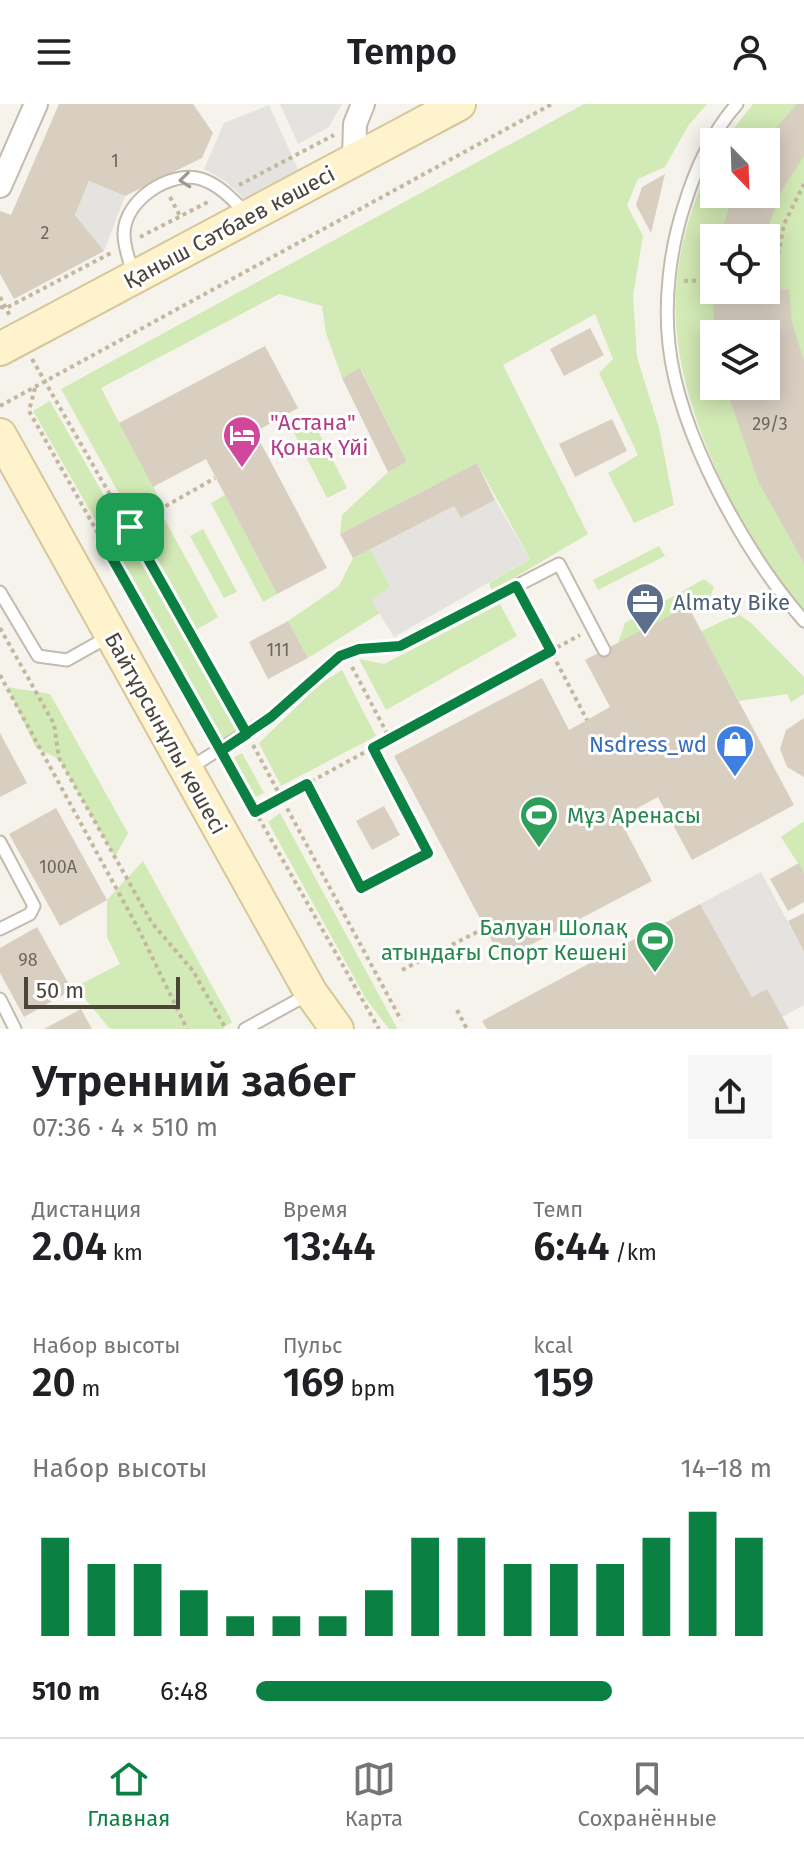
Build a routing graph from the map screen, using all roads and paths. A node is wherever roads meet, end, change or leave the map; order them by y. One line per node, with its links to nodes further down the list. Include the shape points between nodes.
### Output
1 (36, 104): 8 (street)
2 (459, 104): 6 (main road, Қаныш Сәтбаев көшесі)
3 (552, 104): 21 (path)
4 (737, 104): 17 (lane, via 713,137 689,189)
5 (359, 114): 6 (street); 9 (path)
6 (354, 160): 12 (main road, Қаныш Сәтбаев көшесі)
7 (804, 184): 14 (path, via 784,224)
8 (0, 186)
9 (225, 193): 11 (path); 12 (lane); 13 (lane, one-way to 13, via 205,180 184,177 149,192 131,209 123,229)
10 (172, 201): 11 (path)
11 (180, 216): 13 (path)
12 (249, 216): 15 (main road, Қаныш Сәтбаев көшесі)
13 (125, 245): 15 (lane); 19 (path)
14 (780, 246)
15 (135, 277): 20 (main road, Қаныш Сәтбаев көшесі)
16 (700, 280): 17 (path)
17 (669, 281): 30 (lane, via 669,345 698,443 748,545)
18 (0, 297): 19 (path)
19 (3, 308)
20 (0, 349)
21 (45, 383): 22 (path); 26 (path)
22 (35, 388): 23 (path); 27 (path, via 29,411)
23 (0, 406)
24 (0, 435): 33 (main road, Байтұрсынұлы көшесі)
25 (215, 478): 26 (path)
26 (130, 527): 27 (path); 39 (path)
27 (103, 542): 42 (path)
28 (516, 586): 32 (lane, via 559,564); 35 (path); 36 (lane, via 400,646)
29 (0, 592): 33 (lane, via 38,656 67,660)
30 (804, 621)
31 (0, 628): 58 (path, via 54,724 59,758 152,923 193,971)
32 (592, 628): 34 (lane); 35 (path)
33 (112, 635): 43 (main road, Байтұрсынұлы көшесі)
34 (604, 650)
35 (551, 651): 38 (path); 40 (path)
36 (345, 654): 39 (lane); 40 (path)
37 (0, 675): 57 (path)
38 (587, 720)
39 (247, 734): 42 (lane); 45 (path)
40 (390, 739): 41 (path)
41 (373, 748): 44 (path); 44 (path, via 428,853 361,888)
42 (221, 751): 43 (lane); 46 (path)
43 (187, 770): 51 (main road, Байтұрсынұлы көшесі)
44 (307, 784): 45 (path)
45 (281, 798): 46 (path); 55 (path)
46 (255, 812): 61 (path)
47 (0, 842): 49 (lane, via 34,906 30,914)
48 (485, 928): 50 (path)
49 (0, 929)
50 (402, 970)
51 (311, 993): 59 (lane); 60 (main road, Байтұрсынұлы көшесі)
52 (0, 999): 54 (lane)
53 (457, 1010): 62 (path)
54 (4, 1014): 56 (lane)
55 (401, 1020)
56 (15, 1029)
57 (187, 1029)
58 (226, 1029)
59 (245, 1029)
60 (337, 1029)
61 (379, 1029)
62 (467, 1029)

